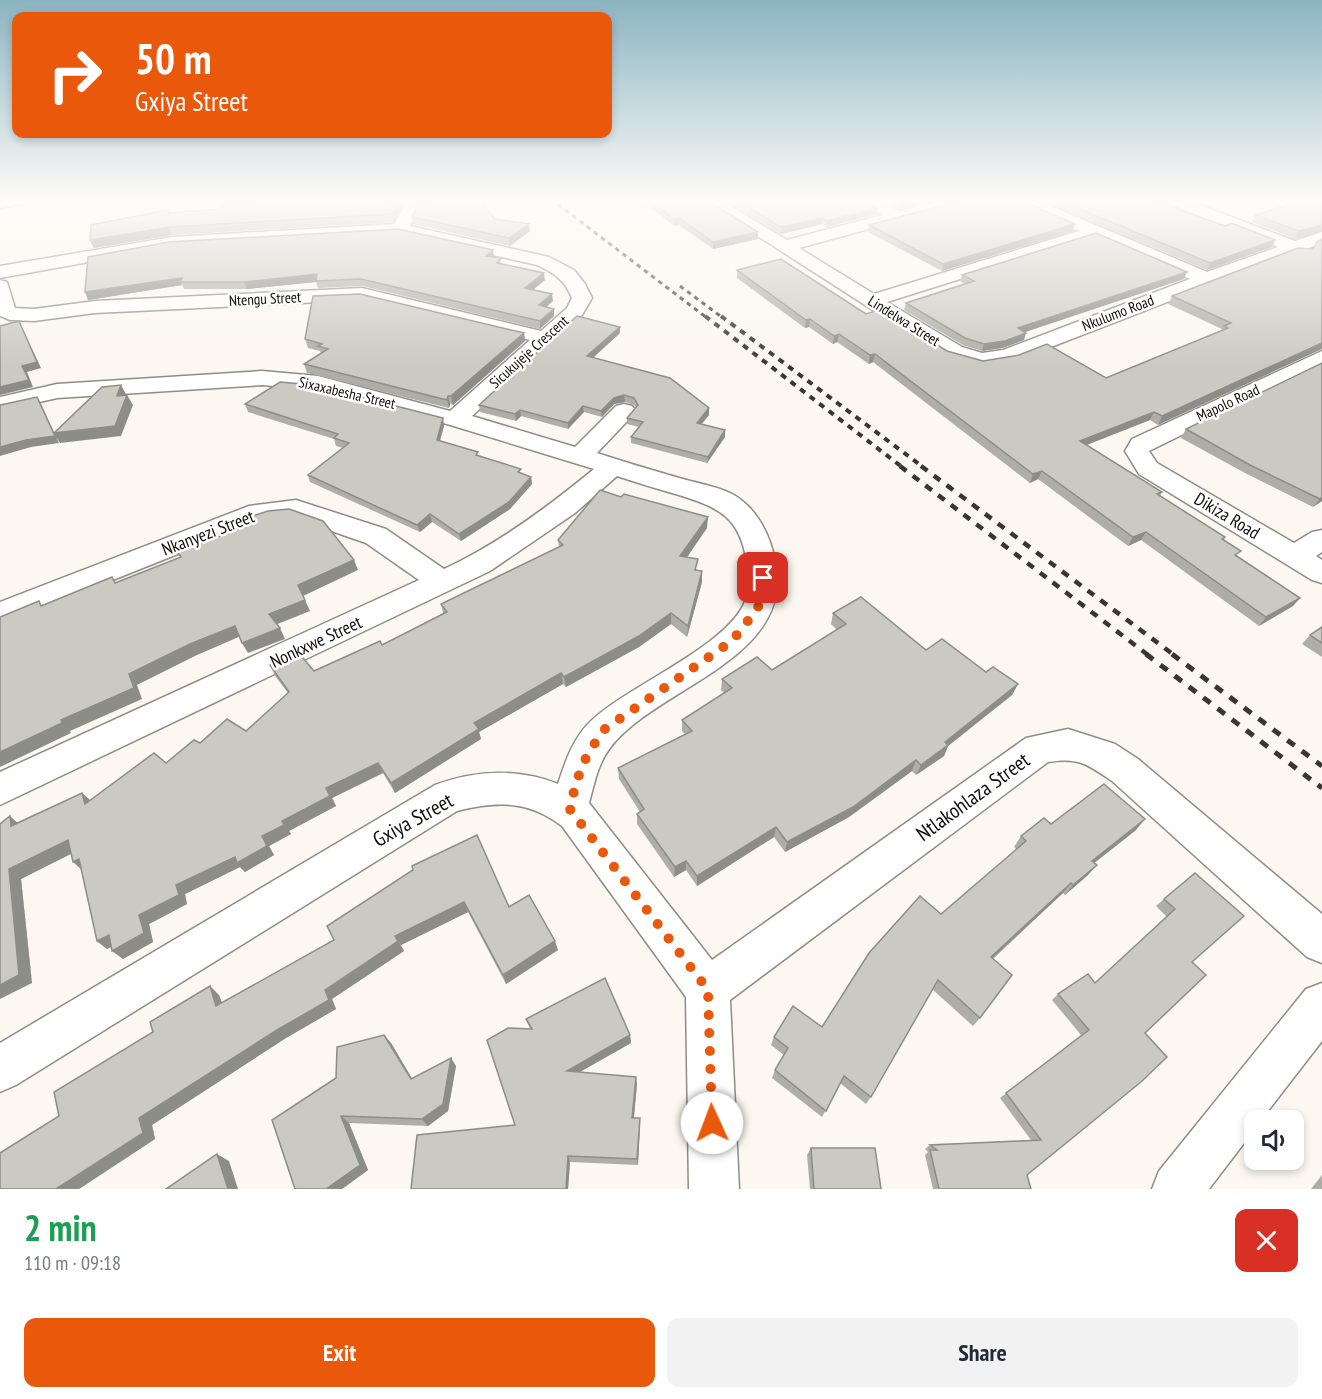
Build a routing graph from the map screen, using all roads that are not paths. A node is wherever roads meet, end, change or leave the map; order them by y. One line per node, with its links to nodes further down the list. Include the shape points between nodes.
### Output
1 (100, 254): 7 (street, Sicukujeje Crescent)
2 (514, 254): 11 (street, Sicukujeje Crescent, via 543,261 576,282 582,298 575,311)
3 (798, 254): 10 (street, Lindelwa Street)
4 (1020, 254): 10 (street)
5 (1150, 254): 8 (street)
6 (1271, 254): 8 (street, Nkulumo Road)
7 (0, 272)
8 (1206, 279): 13 (street, Nkulumo Road, via 1007,357)
9 (0, 286): 11 (street, Ntengu Street, via 6,310 20,315 95,307 362,294)
10 (870, 301): 13 (street, Lindelwa Street, via 954,352)
11 (546, 338): 16 (street, Sicukujeje Crescent)
12 (1322, 358): 17 (street, Mapolo Road, via 1141,444)
13 (981, 360)
14 (0, 404): 16 (street, Sixaxabesha Street, via 57,391 262,378 318,383)
15 (624, 411): 18 (street)
16 (455, 419): 18 (street, Sixaxabesha Street)
17 (1137, 451): 21 (street, Dikiza Road, via 1148,468)
18 (580, 456): 19 (street, Sixaxabesha Street)
19 (614, 466): 23 (street, Nonkxwe Street, via 565,507 480,564); 26 (street, Sixaxabesha Street, via 721,499 734,507 757,537 763,578 758,608 732,641 602,731 582,765)
20 (1322, 539): 21 (street)
21 (1294, 556): 22 (street, Dikiza Road)
22 (1322, 573)
23 (443, 583): 24 (street, Nkanyezi Street, via 376,536 296,509 259,512); 25 (street, Nonkxwe Street)
24 (0, 614)
25 (0, 789)
26 (569, 808): 28 (street); 30 (street, Gxiya Street, via 544,795 514,788 481,788 448,797)
27 (1322, 942): 28 (street, Ntlakohlaza Street, via 1125,770 1102,755 1068,744 1039,749)
28 (708, 990): 31 (street)
29 (1322, 1005): 32 (street)
30 (0, 1068)
31 (714, 1189)
32 (1177, 1189)

